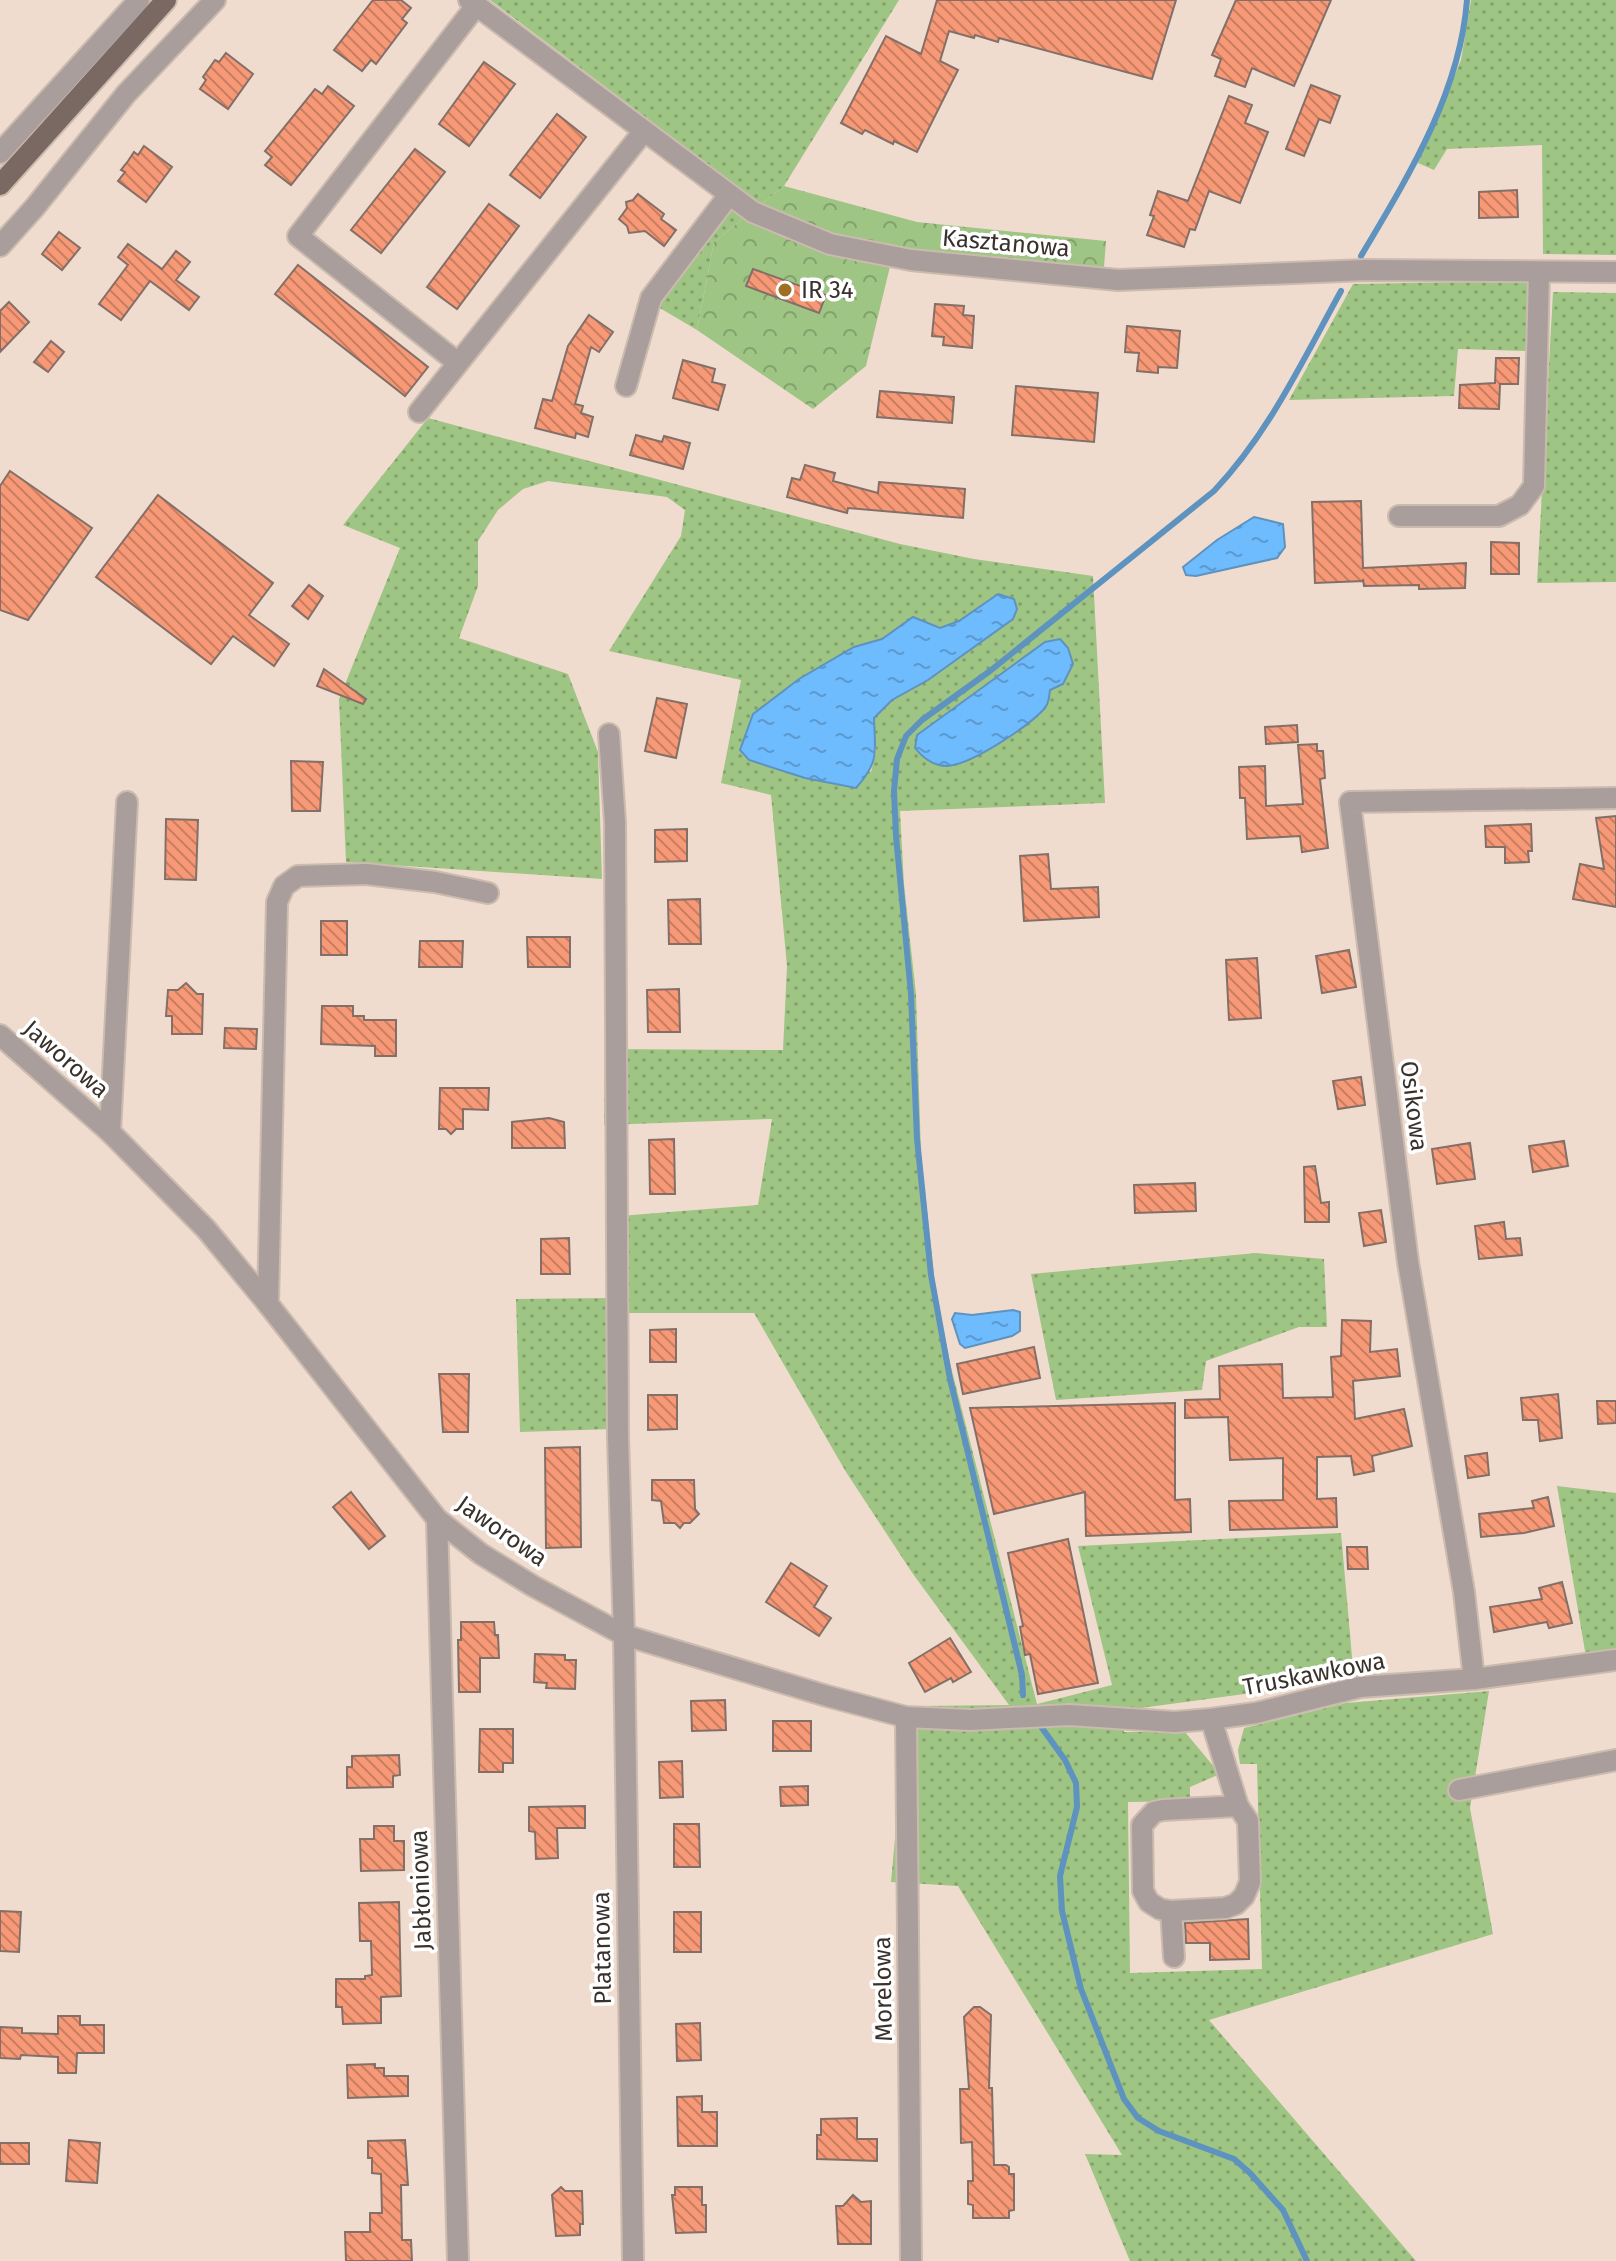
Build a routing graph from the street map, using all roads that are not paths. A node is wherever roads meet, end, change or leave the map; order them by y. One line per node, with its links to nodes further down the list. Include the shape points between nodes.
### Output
1 (139, 0): 6 (street)
2 (166, 0): 7 (main road)
3 (215, 0): 9 (street, via 126,94)
4 (472, 3): 5 (street, Kasztanowa); 12 (street, via 298,236)
5 (644, 131): 8 (street, Kasztanowa); 12 (street)
6 (0, 153)
7 (0, 185)
8 (729, 195): 10 (street, Kasztanowa, via 753,212 830,244 911,260 1118,280 1366,270); 13 (street, via 651,298)
9 (0, 246)
10 (1539, 272): 11 (street, Kasztanowa); 15 (street, via 1534,486 1520,505 1499,516)
11 (1616, 272)
12 (458, 363): 14 (street)
13 (626, 386)
14 (419, 412)
15 (1399, 516)
16 (609, 734): 24 (street, Platanowa, via 615,822)
17 (1616, 798): 26 (street, Osikowa, via 1350,802 1408,1262)
18 (127, 802): 21 (street)
19 (488, 893): 22 (street, via 366,874 298,876 284,886 277,902)
20 (0, 1035): 21 (street, Jaworowa)
21 (110, 1132): 22 (street, Jaworowa, via 206,1229)
22 (268, 1304): 23 (street, Jaworowa)
23 (437, 1519): 24 (street, Jaworowa, via 494,1562); 35 (street, Jabłoniowa)
24 (624, 1635): 28 (street, Jaworowa); 36 (street, Platanowa)
25 (1616, 1660): 26 (street, Truskawkowa)
26 (1474, 1679): 29 (street, Truskawkowa, via 1360,1687)
27 (1069, 1715): 28 (street, Jaworowa); 29 (street, Truskawkowa, via 1175,1722)
28 (906, 1717): 37 (street, Morelowa)
29 (1211, 1719): 32 (street)
30 (1616, 1760): 31 (street)
31 (1459, 1790)
32 (1238, 1806): 33 (street, via 1248,1821 1250,1882 1244,1896 1225,1908); 33 (street, via 1163,1810 1142,1825 1143,1891 1149,1902)
33 (1171, 1911): 34 (street)
34 (1174, 1957)
35 (458, 2261)
36 (633, 2261)
37 (911, 2261)

